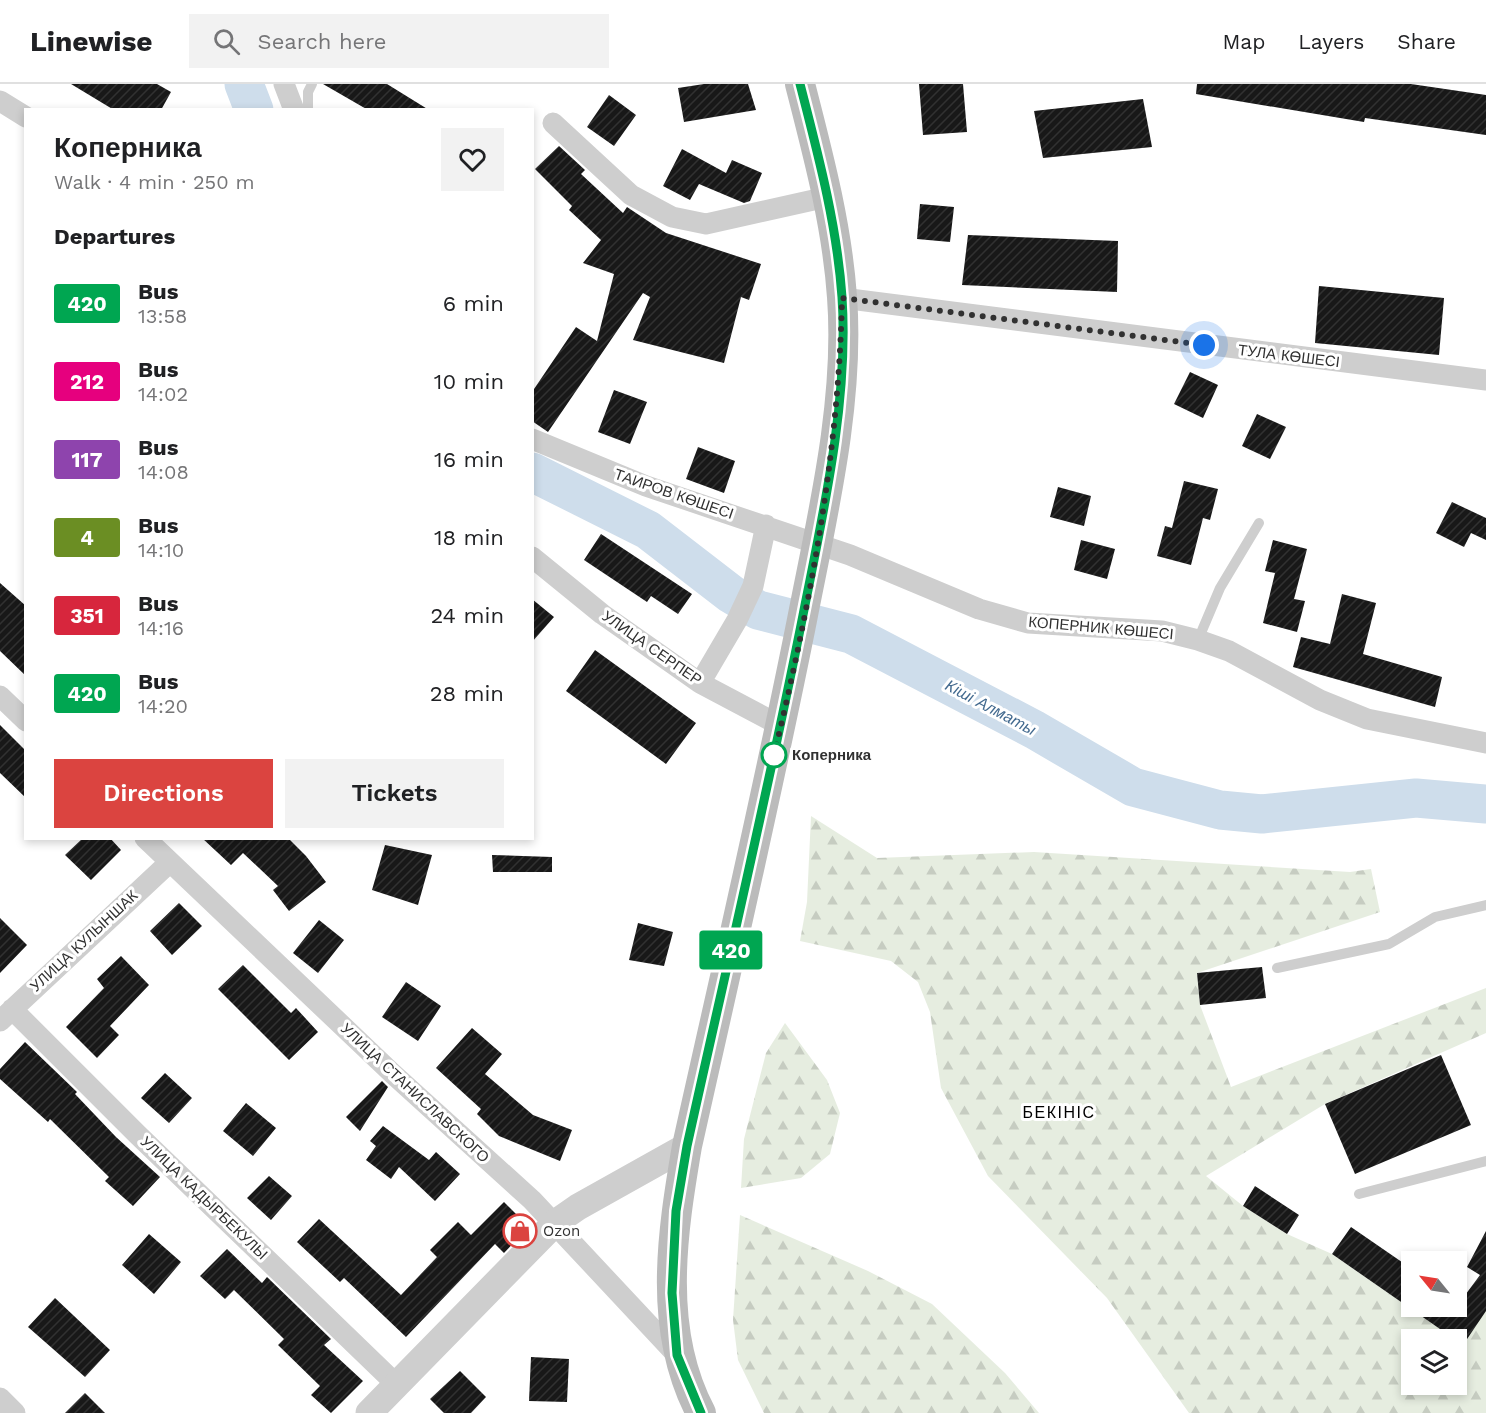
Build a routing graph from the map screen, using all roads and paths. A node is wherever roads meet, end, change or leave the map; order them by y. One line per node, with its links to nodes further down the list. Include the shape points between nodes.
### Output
1 (284, 84): 5 (street)
2 (312, 84): 6 (lane)
3 (800, 84): 9 (main road)
4 (0, 101): 7 (street)
5 (293, 108)
6 (308, 108)
7 (24, 116)
8 (553, 123): 9 (street, via 631,195 672,217 706,224)
9 (827, 197): 10 (main road)
10 (842, 298): 11 (street, ТУЛА КӨШЕСІ); 15 (main road, via 836,423)
11 (1486, 380)
12 (534, 441): 14 (street, ТАИРОВ КӨШЕСІ, via 646,486)
13 (1259, 523): 17 (lane, via 1220,588)
14 (766, 525): 15 (street, ТАИРОВ КӨШЕСІ); 18 (street, via 753,586)
15 (818, 543): 17 (street, КОПЕРНИК КӨШЕСІ, via 979,609 1028,623 1162,631); 21 (main road)
16 (534, 559): 18 (street, УЛИЦА СЕРПЕР, via 602,614)
17 (1198, 640): 22 (street, КОПЕРНИК КӨШЕСІ, via 1367,719)
18 (700, 683): 21 (street, УЛИЦА СЕРПЕР)
19 (0, 696): 20 (street)
20 (24, 719)
21 (781, 726): 28 (main road)
22 (1486, 743)
23 (147, 840): 24 (street, УЛИЦА СТАНИСЛАВСКОГО)
24 (170, 862): 27 (street, УЛИЦА КУЛЫНШАК); 31 (street, УЛИЦА СТАНИСЛАВСКОГО)
25 (1486, 905): 26 (lane, via 1435,917 1389,944)
26 (1277, 968)
27 (6, 1015): 33 (street, УЛИЦА КАДЫРБЕКУЛЫ, via 138,1135)
28 (687, 1146): 31 (street); 32 (main road, via 676,1211 672,1293)
29 (1486, 1161): 30 (lane)
30 (1359, 1194)
31 (555, 1224): 32 (street, УЛИЦА СТАНИСЛАВСКОГО); 33 (street)
32 (677, 1355): 37 (main road)
33 (397, 1385): 36 (street)
34 (0, 1398): 35 (street)
35 (15, 1413)
36 (369, 1413)
37 (701, 1413)

